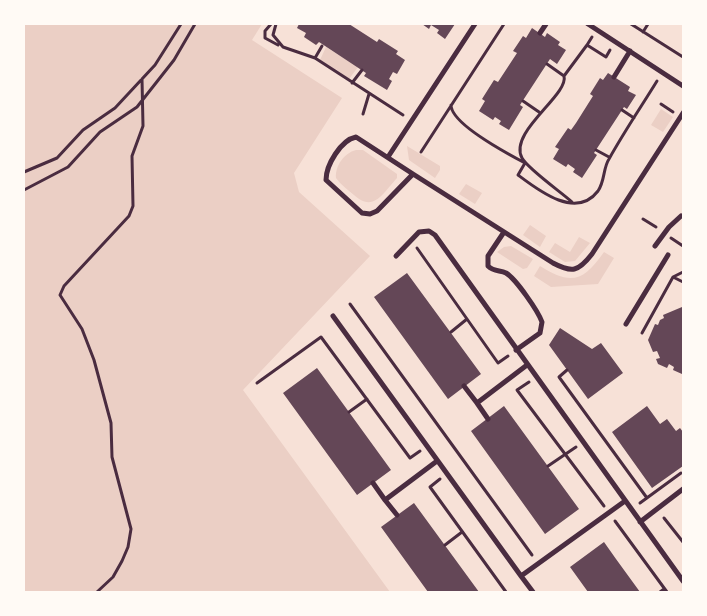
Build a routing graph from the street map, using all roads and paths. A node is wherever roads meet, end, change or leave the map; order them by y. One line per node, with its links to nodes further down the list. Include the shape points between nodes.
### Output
1 (182, 24): 24 (path)
2 (195, 24): 28 (path, via 174,60)
3 (271, 24): 15 (path, via 265,30 265,38)
4 (276, 24): 15 (path, via 273,35)
5 (475, 24): 41 (street)
6 (504, 24): 31 (path)
7 (546, 24): 12 (street)
8 (588, 24): 16 (street)
9 (631, 24): 11 (path)
10 (648, 24): 11 (path)
11 (643, 32): 17 (path)
12 (540, 33)
13 (586, 45): 21 (path)
14 (322, 46): 18 (path)
15 (283, 47): 18 (path)
16 (630, 51): 22 (street); 26 (street)
17 (683, 57)
18 (315, 58): 25 (path)
19 (546, 64): 21 (path)
20 (362, 70): 25 (path)
21 (564, 76): 33 (path, via 563,87)
22 (614, 77)
23 (659, 77): 38 (path)
24 (142, 79): 28 (path); 44 (path, via 115,108 83,130 57,158)
25 (352, 83): 27 (path)
26 (683, 86)
27 (369, 94): 36 (path); 37 (path)
28 (142, 101): 46 (path, via 100,132 68,168); 97 (path, via 142,126 132,156 129,216 64,286 60,295 82,330 94,360 111,422 112,457 131,528 122,561)
29 (523, 101): 33 (path)
30 (661, 104): 34 (path)
31 (451, 105): 40 (path); 43 (path, via 454,116 465,125)
32 (622, 110): 38 (path)
33 (539, 112): 43 (path, via 522,140 520,152)
34 (676, 113)
35 (683, 113): 49 (street, via 592,254 580,266 564,269)
36 (363, 114)
37 (400, 114)
38 (634, 118): 42 (path)
39 (596, 150): 42 (path)
40 (421, 152)
41 (388, 157): 45 (street); 45 (street, via 356,137 350,138 326,172 326,180 362,213 370,214)
42 (609, 157): 47 (path, via 598,191 590,198)
43 (525, 163): 47 (path); 47 (path, via 518,175 558,200)
44 (24, 172)
45 (414, 174): 49 (street)
46 (24, 190)
47 (573, 203)
48 (681, 216): 51 (street)
49 (504, 232): 63 (street, via 488,256 488,266 513,279 542,322 540,333)
50 (411, 240): 53 (street); 59 (path); 63 (street, via 423,230 434,235)
51 (655, 246)
52 (668, 255): 60 (street)
53 (396, 256)
54 (683, 272): 55 (path)
55 (673, 277): 56 (path); 62 (path)
56 (683, 282)
57 (350, 304): 93 (path)
58 (333, 316): 74 (street)
59 (466, 319): 61 (path); 63 (path, via 498,363)
60 (626, 324)
61 (451, 332)
62 (642, 333)
63 (516, 350): 64 (street)
64 (528, 365): 66 (street); 70 (street)
65 (566, 370): 82 (path, via 559,377)
66 (536, 377): 73 (street); 75 (path, via 517,390)
67 (257, 384): 69 (path, via 321,336)
68 (464, 386): 70 (street)
69 (367, 399): 71 (path); 74 (path, via 410,458)
70 (477, 403): 72 (street)
71 (349, 412)
72 (488, 419)
73 (583, 442): 75 (path); 84 (street)
74 (426, 446): 76 (street)
75 (564, 455): 77 (path); 86 (path)
76 (437, 462): 79 (street); 83 (street)
77 (548, 466)
78 (682, 473): 82 (path)
79 (446, 474): 90 (path, via 430,487); 94 (street)
80 (374, 483): 83 (street)
81 (683, 489): 88 (street)
82 (647, 498): 85 (path)
83 (386, 500): 87 (street)
84 (625, 501): 85 (street); 86 (street)
85 (631, 510): 88 (street)
86 (609, 513): 93 (street); 96 (path)
87 (397, 515)
88 (640, 522): 89 (street)
89 (647, 531): 91 (path, via 665,517); 95 (street)
90 (462, 532): 92 (path); 98 (path)
91 (683, 542)
92 (445, 545)
93 (539, 563): 94 (street)
94 (521, 576): 99 (street)
95 (683, 581)
96 (666, 591): 100 (path)
97 (97, 592)
98 (506, 592)
99 (534, 592)
100 (660, 592)

